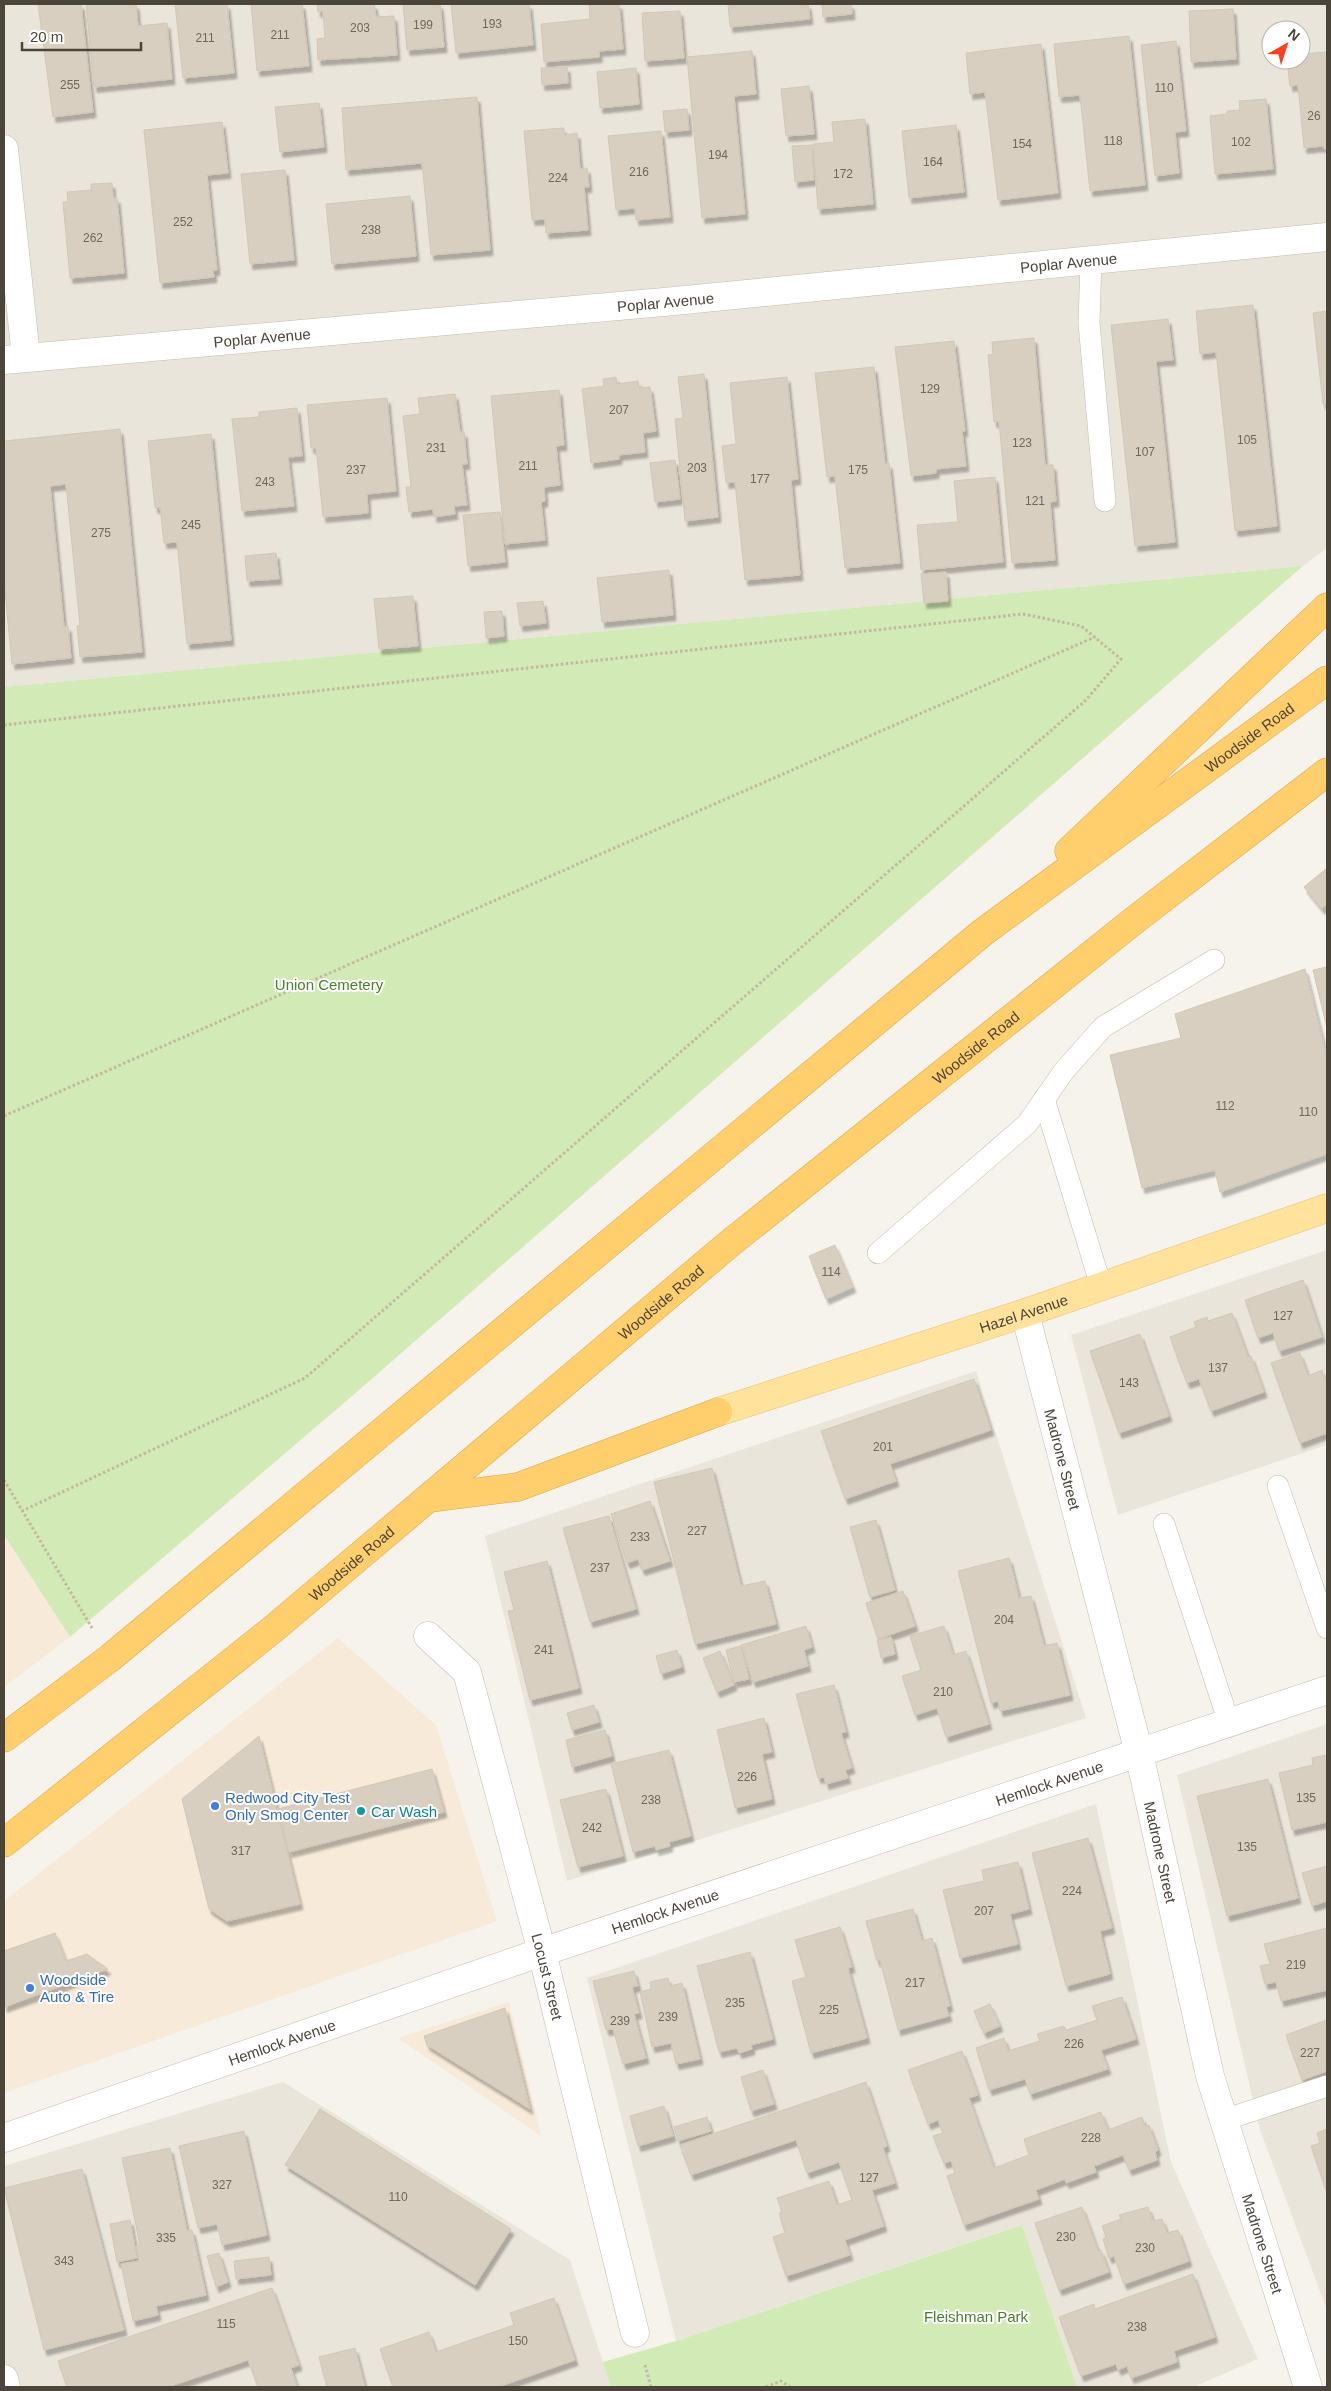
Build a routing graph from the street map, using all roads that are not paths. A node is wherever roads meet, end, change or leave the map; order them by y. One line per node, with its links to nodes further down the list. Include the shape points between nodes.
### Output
1 (4, 149): 4 (street)
2 (1327, 237): 3 (street, Poplar Avenue)
3 (1091, 260): 4 (street, Poplar Avenue, via 664,302); 5 (lane, via 1090,323)
4 (15, 358)
5 (1104, 501)
6 (1327, 607): 9 (highway)
7 (1327, 680): 9 (highway, Woodside Road)
8 (1327, 772): 18 (highway, Woodside Road, via 1136,919 729,1244)
9 (982, 933): 24 (highway, Woodside Road, via 110,1658)
10 (1214, 960): 11 (lane, via 1103,1027 1064,1071)
11 (1044, 1100): 13 (lane, via 1027,1124); 14 (lane)
12 (1327, 1208): 14 (main road, Hazel Avenue)
13 (878, 1253)
14 (1101, 1286): 15 (main road, Hazel Avenue)
15 (1025, 1314): 16 (main road, Hazel Avenue); 25 (street, Madrone Street)
16 (718, 1412): 18 (highway, via 518,1487)
17 (1278, 1486): 20 (lane)
18 (429, 1498): 26 (highway, Woodside Road, via 254,1645)
19 (1164, 1524): 23 (lane)
20 (1327, 1628)
21 (428, 1636): 27 (street, Locust Street, via 467,1672)
22 (1327, 1690): 23 (street, Hemlock Avenue)
23 (1229, 1723): 25 (street, Hemlock Avenue)
24 (4, 1738)
25 (1139, 1753): 27 (street, Hemlock Avenue); 29 (street, Madrone Street, via 1210,2076)
26 (4, 1843)
27 (542, 1952): 30 (street, Hemlock Avenue); 31 (street, Locust Street)
28 (1327, 2086): 29 (lane)
29 (1224, 2120): 33 (street, Madrone Street)
30 (4, 2138)
31 (635, 2333)
32 (4, 2379): 34 (street)
33 (1304, 2386)
34 (6, 2387)

